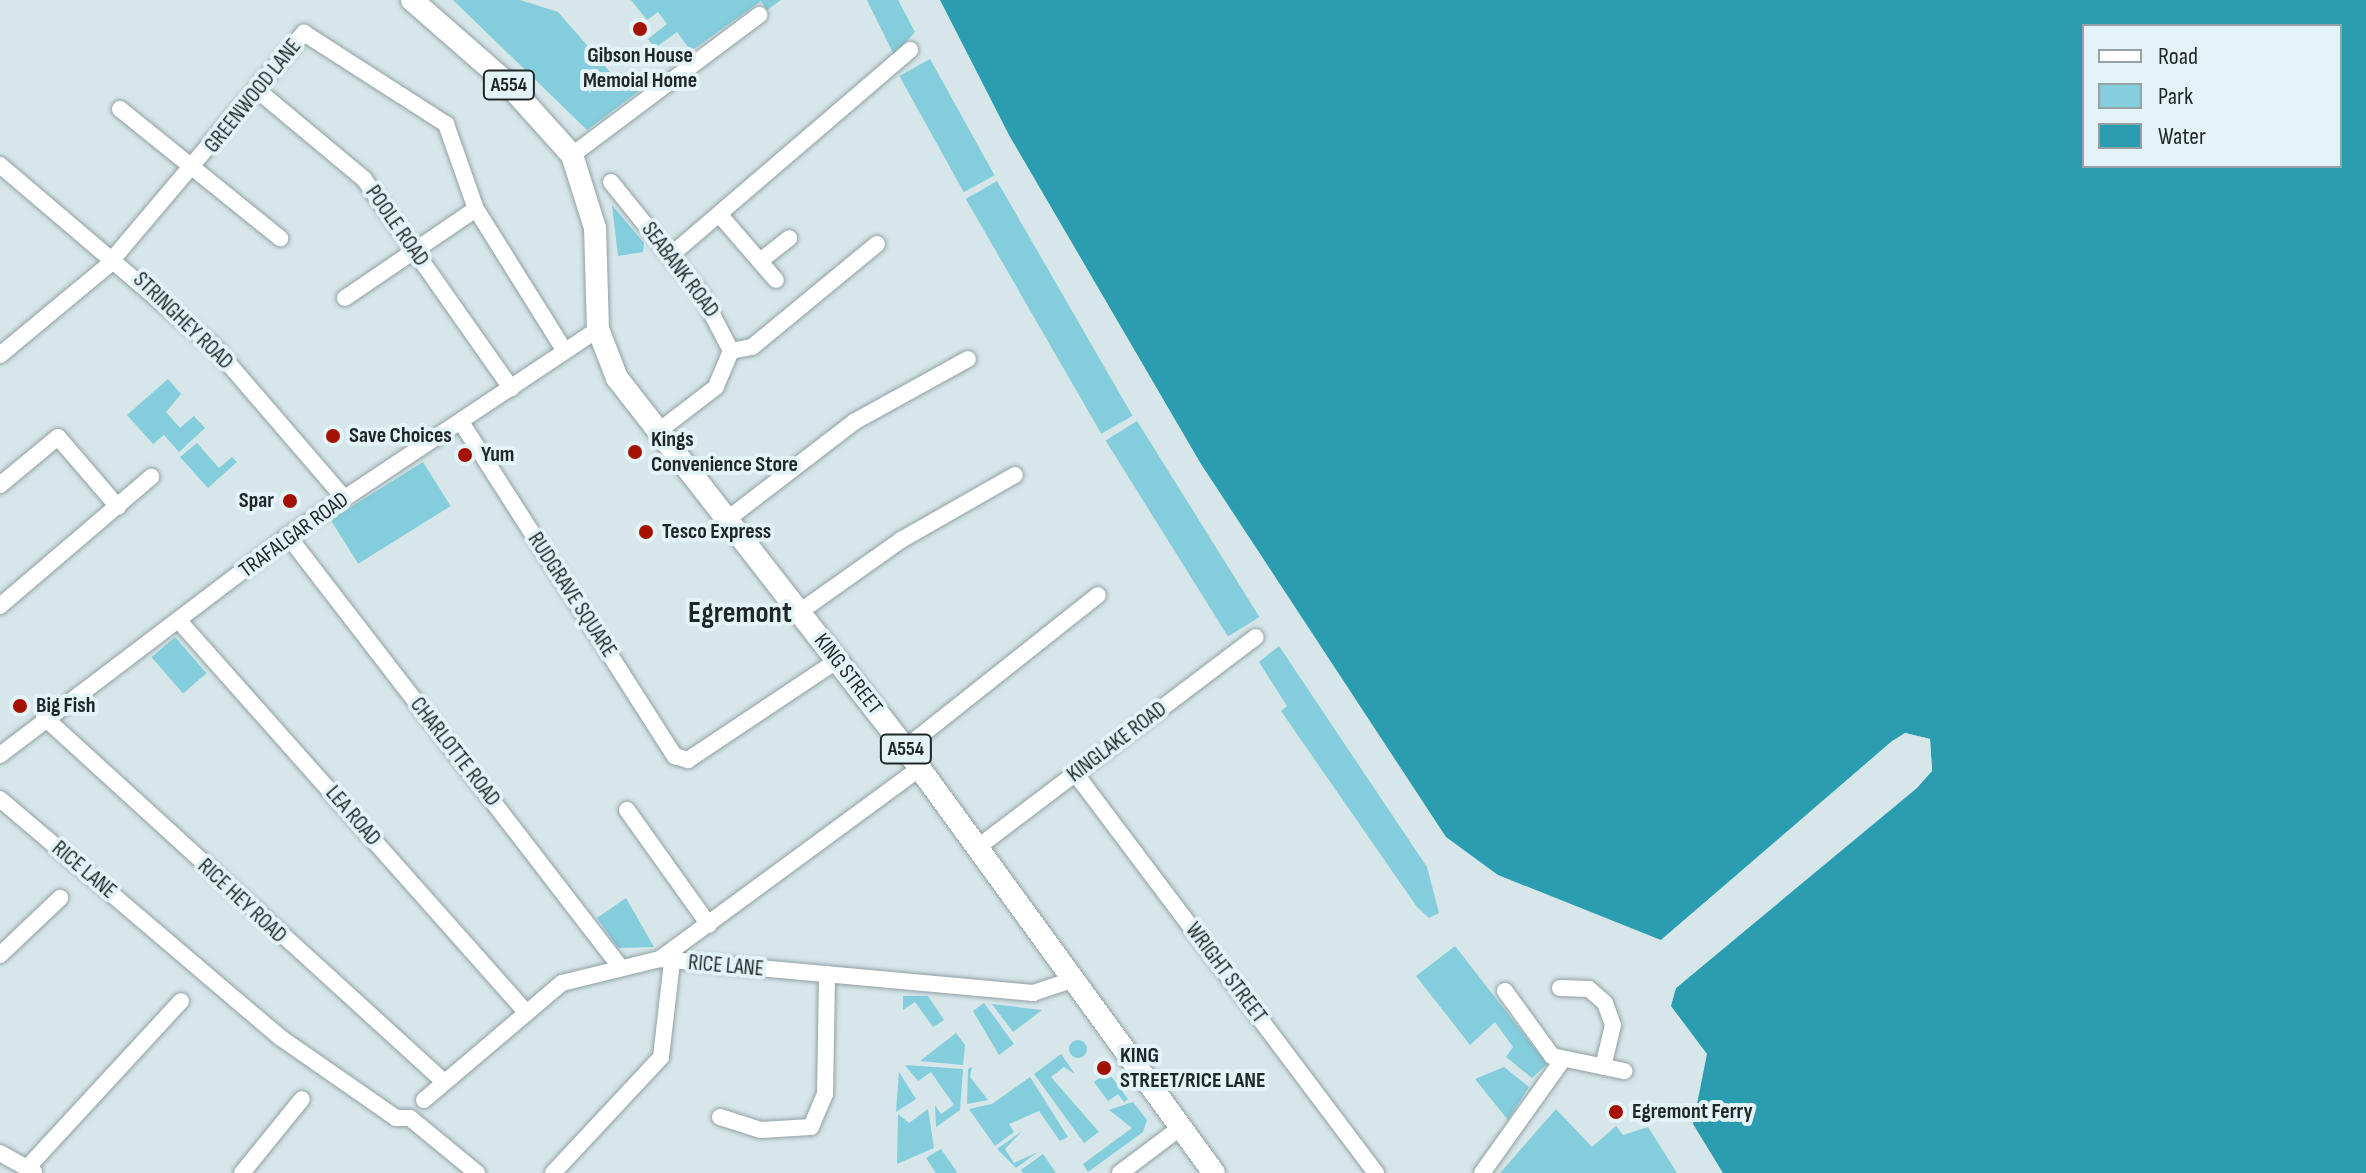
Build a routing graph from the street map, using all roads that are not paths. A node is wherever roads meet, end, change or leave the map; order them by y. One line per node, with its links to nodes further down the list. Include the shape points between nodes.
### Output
1 (412, 0): 6 (main road, A554, via 508,84)
2 (759, 15): 6 (street)
3 (910, 50): 11 (street)
4 (256, 89): 8 (street, GREENWOOD LANE); 10 (street, GREENWOOD LANE, via 289,44 304,33 325,40 446,124); 15 (street, POOLE ROAD, via 364,179)
5 (120, 109): 8 (street)
6 (572, 155): 21 (main road, KING STREET / A554, via 587,187)
7 (1, 169): 17 (street, STRINGHEY ROAD)
8 (195, 169): 12 (street); 17 (street, GREENWOOD LANE)
9 (611, 182): 16 (street, SEABANK ROAD)
10 (476, 209): 15 (street); 22 (street, GREENWOOD LANE)
11 (719, 214): 16 (street); 18 (street)
12 (280, 238)
13 (789, 238): 18 (street)
14 (877, 244): 23 (street, via 752,347)
15 (415, 250): 20 (street); 26 (street, POOLE ROAD)
16 (671, 255): 23 (street, SEABANK ROAD, via 724,328)
17 (114, 257): 24 (street, GREENWOOD LANE); 32 (street, STRINGHEY ROAD, via 216,349)
18 (760, 261): 19 (street)
19 (776, 280)
20 (345, 298)
21 (598, 329): 22 (street, TRAFALGAR ROAD); 28 (main road, KING STREET / A554, via 617,378)
22 (564, 350): 26 (street, TRAFALGAR ROAD)
23 (731, 351): 28 (street, via 716,387)
24 (0, 355)
25 (968, 359): 34 (street, via 854,422)
26 (511, 388): 27 (street, TRAFALGAR ROAD)
27 (461, 422): 32 (street, TRAFALGAR ROAD); 41 (street, RUDGRAVE SQUARE, via 675,756 688,760)
28 (660, 430): 34 (main road, KING STREET / A554)
29 (1015, 475): 38 (street, via 901,540)
30 (151, 477): 33 (street)
31 (0, 485): 33 (street, via 58,437)
32 (344, 498): 35 (street, TRAFALGAR ROAD)
33 (118, 507): 37 (street)
34 (729, 518): 38 (main road, KING STREET / A554)
35 (288, 536): 39 (street, TRAFALGAR ROAD); 54 (street, CHARLOTTE ROAD)
36 (1098, 595): 43 (street)
37 (0, 606)
38 (798, 613): 41 (main road, KING STREET / A554)
39 (180, 622): 42 (street, TRAFALGAR ROAD); 60 (street, LEA ROAD)
40 (1256, 637): 46 (street, KINGLAKE ROAD)
41 (838, 660): 43 (main road, KING STREET / A554)
42 (44, 717): 44 (street, TRAFALGAR ROAD); 64 (street, RICE HEY ROAD)
43 (905, 748): 45 (main road, KING STREET / A554)
44 (0, 755)
45 (920, 768): 49 (main road, KING STREET / A554); 51 (street)
46 (1075, 773): 49 (street, KINGLAKE ROAD); 76 (street, WRIGHT STREET)
47 (0, 799): 72 (street, RICE LANE, via 281,1038 396,1118 410,1118)
48 (627, 810): 51 (street)
49 (978, 847): 56 (main road, KING STREET / A554)
50 (60, 898): 52 (street)
51 (709, 925): 53 (street)
52 (0, 955)
53 (666, 960): 54 (street, RICE LANE); 55 (street, RICE LANE); 73 (street, via 661,1057)
54 (621, 968): 60 (street, RICE LANE, via 562,983)
55 (827, 974): 56 (street, RICE LANE, via 1033,993); 67 (street, via 825,1094 811,1127 761,1130)
56 (1072, 980): 68 (main road, KING STREET / A554)
57 (1560, 988): 62 (street, via 1589,989 1605,1003 1613,1025)
58 (1505, 991): 61 (street, via 1541,1045)
59 (181, 1001): 70 (street)
60 (525, 1011): 64 (street, RICE LANE)
61 (1562, 1061): 62 (street); 77 (street)
62 (1603, 1067): 63 (street)
63 (1624, 1071)
64 (443, 1081): 66 (street, RICE LANE)
65 (302, 1099): 71 (street)
66 (424, 1100)
67 (720, 1117)
68 (1180, 1128): 74 (street); 75 (main road, KING STREET / A554)
69 (0, 1153): 70 (street)
70 (31, 1170)
71 (242, 1173)
72 (477, 1173)
73 (553, 1173)
74 (1120, 1173)
75 (1214, 1173)
76 (1376, 1173)
77 (1482, 1173)

